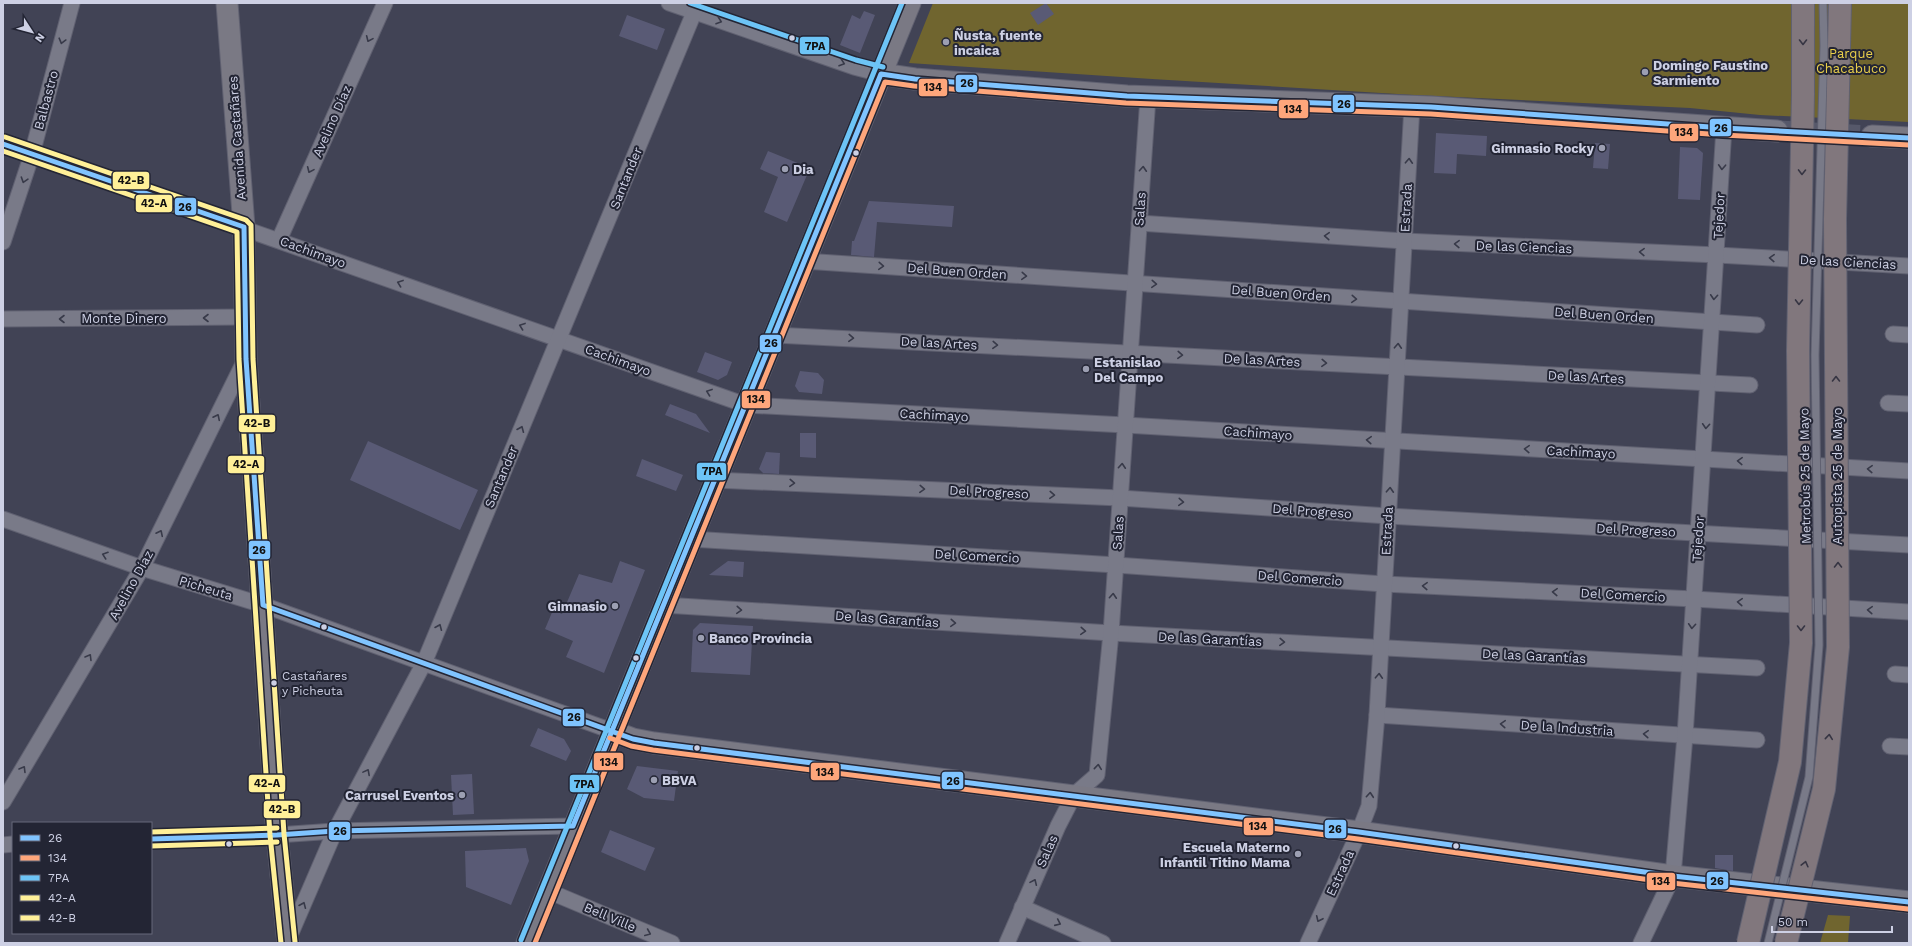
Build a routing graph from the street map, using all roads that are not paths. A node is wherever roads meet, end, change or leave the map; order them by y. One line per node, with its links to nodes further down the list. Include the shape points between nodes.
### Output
1 (72, 3): 18 (street, Balbastro, one-way to 18)
2 (227, 3): 20 (street, Avenida Castañares)
3 (385, 3): 21 (street, Avelino Díaz, one-way to 21)
4 (669, 3): 9 (street)
5 (910, 3): 10 (street)
6 (1803, 3): 92 (highway, one-way to 92, bridge, via 1798,351 1801,643 1790,762)
7 (1823, 3): 93 (lane, Metrobús 25 de Mayo, bridge, via 1815,354 1819,645 1810,777)
8 (1840, 3): 94 (highway, Autopista 25 de Mayo, one-way to 8, bridge, via 1824,789 1838,647 1835,219)
9 (696, 8): 10 (street, one-way to 10, via 854,67); 36 (street, Santander)
10 (881, 74): 11 (street, via 923,80); 25 (street)
11 (1148, 97): 12 (street); 19 (street, Salas, one-way to 11)
12 (1412, 106): 13 (street); 23 (street, Estrada, one-way to 12)
13 (1724, 128): 14 (street); 24 (street, Tejedor, one-way to 24)
14 (1777, 131)
15 (1872, 136): 16 (street)
16 (1909, 138)
17 (3, 144): 18 (street, Cachimayo)
18 (32, 154): 20 (street, Cachimayo); 22 (street, Balbastro, one-way to 22)
19 (1139, 222): 23 (street, De las Ciencias, one-way to 19); 27 (street, Salas)
20 (244, 227): 21 (street, Cachimayo); 29 (street, Avenida Castañares)
21 (279, 240): 36 (street, Cachimayo, one-way to 21)
22 (3, 242)
23 (1404, 242): 24 (street, De las Ciencias, one-way to 23); 28 (street, Estrada)
24 (1717, 255): 26 (street, De las Ciencias, one-way to 24); 31 (street, Tejedor, one-way to 31)
25 (804, 261): 27 (street, Del Buen Orden, one-way to 27); 33 (street)
26 (1909, 266)
27 (1135, 283): 28 (street, Del Buen Orden, one-way to 28); 37 (street, Salas)
28 (1401, 302): 31 (street, Del Buen Orden); 39 (street, Estrada, one-way to 28)
29 (245, 318): 30 (street, Monte Dinero, one-way to 30); 38 (street, Avenida Castañares)
30 (3, 319)
31 (1712, 322): 32 (street, Del Buen Orden); 40 (street, Tejedor)
32 (1757, 325)
33 (775, 334): 37 (street, De las Artes, one-way to 37); 44 (street)
34 (1893, 334): 35 (street)
35 (1909, 335)
36 (559, 339): 44 (street, Cachimayo, one-way to 36); 65 (street, Santander, one-way to 36)
37 (1130, 352): 39 (street, De las Artes, one-way to 39); 45 (street, Salas)
38 (246, 359): 57 (street, Avelino Díaz, one-way to 38); 60 (street, Avenida Castañares)
39 (1397, 368): 40 (street, De las Artes); 46 (street, Estrada)
40 (1708, 382): 41 (street, De las Artes); 47 (street, Tejedor, one-way to 47)
41 (1750, 386)
42 (1888, 403): 43 (street)
43 (1909, 404)
44 (746, 405): 45 (street, Cachimayo); 49 (street)
45 (1125, 425): 46 (street, Cachimayo, one-way to 45); 50 (street, Salas, one-way to 45)
46 (1392, 442): 47 (street, Cachimayo, one-way to 46); 51 (street, Estrada, one-way to 46)
47 (1704, 459): 48 (street, Cachimayo, one-way to 47); 53 (street, Tejedor)
48 (1909, 471)
49 (715, 480): 50 (street, Del Progreso, one-way to 50); 54 (street)
50 (1120, 498): 51 (street, Del Progreso, one-way to 51); 56 (street, Salas)
51 (1388, 516): 53 (street, Del Progreso); 58 (street, Estrada)
52 (3, 520): 57 (street, Picheuta, one-way to 52)
53 (1698, 534): 55 (street, Del Progreso); 59 (street, Tejedor)
54 (691, 539): 56 (street, Del Comercio); 61 (street)
55 (1909, 545)
56 (1116, 564): 58 (street, Del Comercio); 63 (street, Salas, one-way to 56)
57 (142, 568): 60 (street, Picheuta); 75 (street, Avelino Díaz, one-way to 57)
58 (1384, 584): 59 (street, Del Comercio, one-way to 58); 64 (street, Estrada)
59 (1694, 599): 62 (street, Del Comercio, one-way to 59); 66 (street, Tejedor, one-way to 66)
60 (263, 605): 65 (street, Picheuta); 79 (street, Avenida Castañares)
61 (664, 605): 63 (street, De las Garantías, one-way to 63); 69 (street)
62 (1909, 612)
63 (1111, 633): 64 (street, De las Garantías, one-way to 64); 74 (street, Salas, one-way to 63, via 1097,775)
64 (1380, 648): 66 (street, De las Garantías); 68 (street, Estrada, one-way to 64)
65 (424, 663): 69 (street, Picheuta); 77 (street, Santander, one-way to 65)
66 (1690, 664): 67 (street, De las Garantías); 70 (street, Tejedor)
67 (1757, 668)
68 (1377, 715): 70 (street, De la Industria, one-way to 68); 78 (street, Estrada, one-way to 68, via 1369,806)
69 (612, 731): 74 (street, via 654,743); 76 (street)
70 (1685, 736): 71 (street, De la Industria); 81 (street, Tejedor)
71 (1757, 740)
72 (1890, 746): 73 (street)
73 (1909, 746)
74 (1074, 795): 78 (street); 84 (street, Salas, one-way to 74)
75 (3, 802)
76 (573, 826): 77 (street); 82 (street)
77 (335, 831): 79 (street); 85 (street, Santander, one-way to 77)
78 (1359, 832): 81 (street); 90 (street, Estrada, one-way to 90)
79 (277, 835): 80 (street); 85 (street, Avenida Castañares)
80 (152, 840)
81 (1673, 876): 83 (street); 91 (street, Tejedor)
82 (548, 891): 86 (street); 87 (street, Bell Ville, one-way to 87)
83 (1909, 902)
84 (1022, 907): 88 (street, Salas); 89 (street, one-way to 89)
85 (288, 942)
86 (527, 943)
87 (672, 943)
88 (1007, 943)
89 (1103, 943)
90 (1308, 943)
91 (1641, 943)
92 (1748, 943)
93 (1768, 943)
94 (1786, 943)

